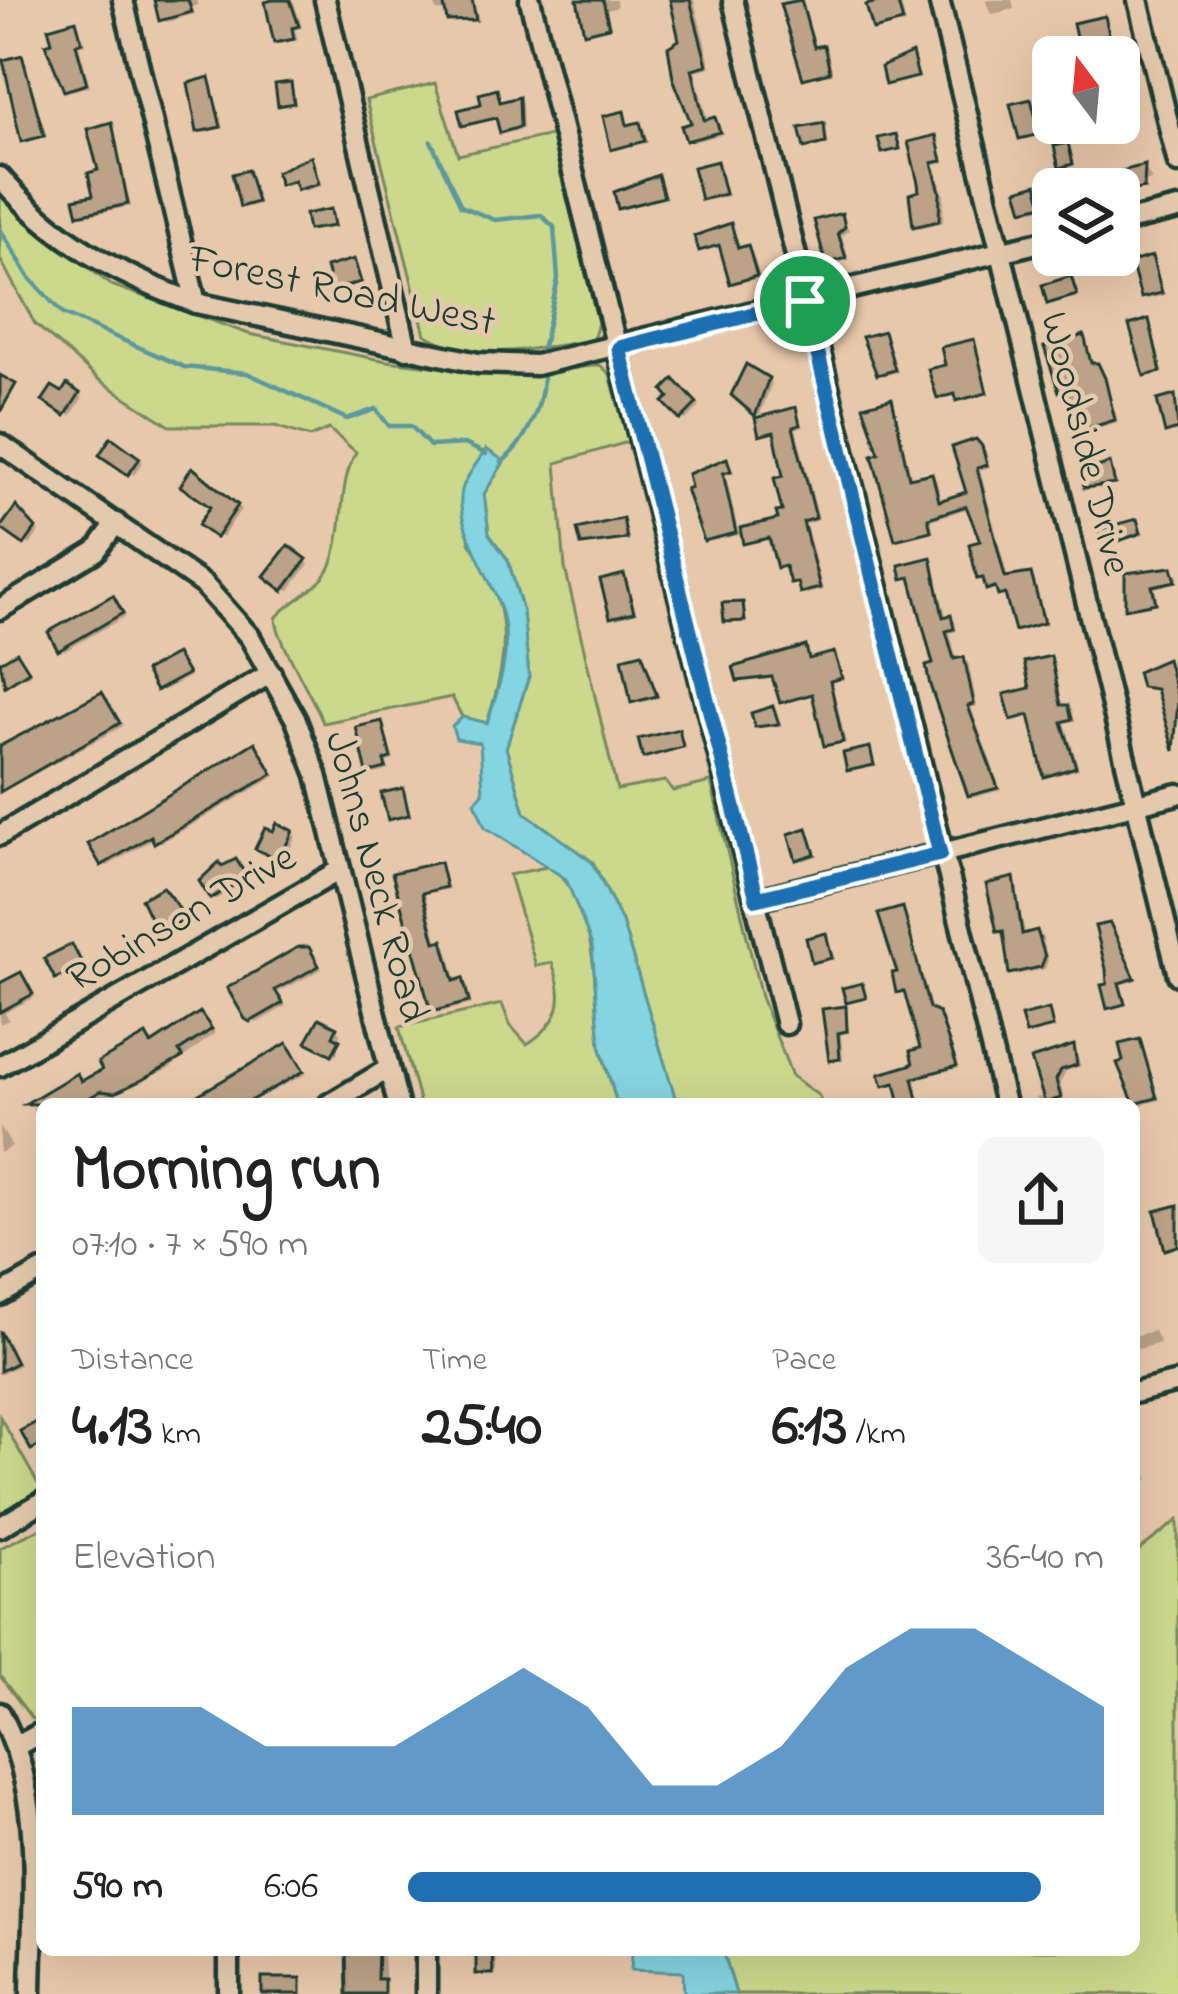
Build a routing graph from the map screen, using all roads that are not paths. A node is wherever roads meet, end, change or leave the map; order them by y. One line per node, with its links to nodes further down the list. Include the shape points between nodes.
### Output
1 (124, 0): 14 (street)
2 (325, 0): 16 (street)
3 (530, 0): 15 (street)
4 (733, 0): 13 (street)
5 (939, 0): 12 (street, Woodside Drive)
6 (1138, 0): 7 (street)
7 (1178, 163)
8 (0, 177): 14 (street, Forest Road West, via 99,263)
9 (1178, 209): 10 (street)
10 (1140, 218)
11 (1032, 244): 12 (street, Forest Road West)
12 (1000, 252): 13 (street, Forest Road West); 22 (street, Woodside Drive)
13 (805, 301): 15 (street, Forest Road West); 24 (street)
14 (196, 303): 16 (street, Forest Road West)
15 (619, 348): 16 (street, Forest Road West, via 536,365); 26 (street)
16 (407, 349)
17 (0, 444): 18 (street, Johns Neck Road)
18 (116, 523): 19 (street, via 96,550); 20 (street, Johns Neck Road, via 204,584)
19 (0, 609)
20 (271, 673): 23 (street); 25 (street, Johns Neck Road, via 317,775)
21 (1178, 794): 22 (street)
22 (1136, 805): 24 (street); 27 (street, Woodside Drive)
23 (0, 835)
24 (940, 854): 26 (street); 33 (street)
25 (338, 871): 29 (street, Robinson Drive); 30 (street, Johns Neck Road)
26 (757, 899): 28 (street)
27 (1178, 975)
28 (786, 1024)
29 (0, 1066)
30 (388, 1069): 31 (street); 32 (street, Johns Neck Road)
31 (339, 1098)
32 (396, 1098)
33 (1003, 1098)
34 (36, 1274): 35 (street)
35 (0, 1295)
36 (1178, 1382): 37 (street)
37 (1140, 1392)
38 (36, 1506): 39 (street)
39 (0, 1527)
40 (0, 1713): 42 (street)
41 (36, 1735): 42 (street)
42 (17, 1746): 45 (street, via 33,1810)
43 (230, 1956): 46 (street)
44 (426, 1956): 47 (street)
45 (31, 1994)
46 (229, 1994)
47 (426, 1994)

